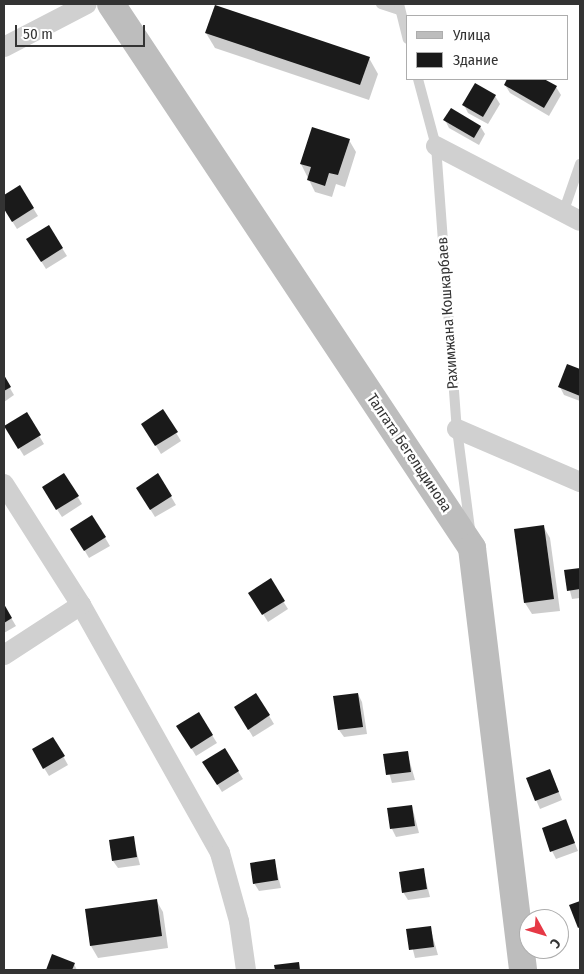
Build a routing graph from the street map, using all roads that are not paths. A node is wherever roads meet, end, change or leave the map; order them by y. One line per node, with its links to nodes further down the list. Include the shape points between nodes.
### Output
1 (87, 4): 6 (street)
2 (111, 4): 14 (street, Талгата Бегельдинова)
3 (381, 4): 4 (lane)
4 (400, 7): 5 (lane)
5 (406, 31)
6 (4, 46)
7 (418, 80): 8 (lane, Рахимжана Кошкарбаев)
8 (436, 146): 10 (street); 11 (lane, Рахимжана Кошкарбаев)
9 (580, 164): 10 (lane)
10 (572, 217)
11 (457, 429): 12 (street); 14 (lane, Рахимжана Кошкарбаев)
12 (580, 482)
13 (4, 484): 15 (street)
14 (472, 548): 18 (street, Талгата Бегельдинова)
15 (81, 605): 16 (street); 17 (street, via 220,853 239,921)
16 (4, 655)
17 (246, 970)
18 (523, 970)

